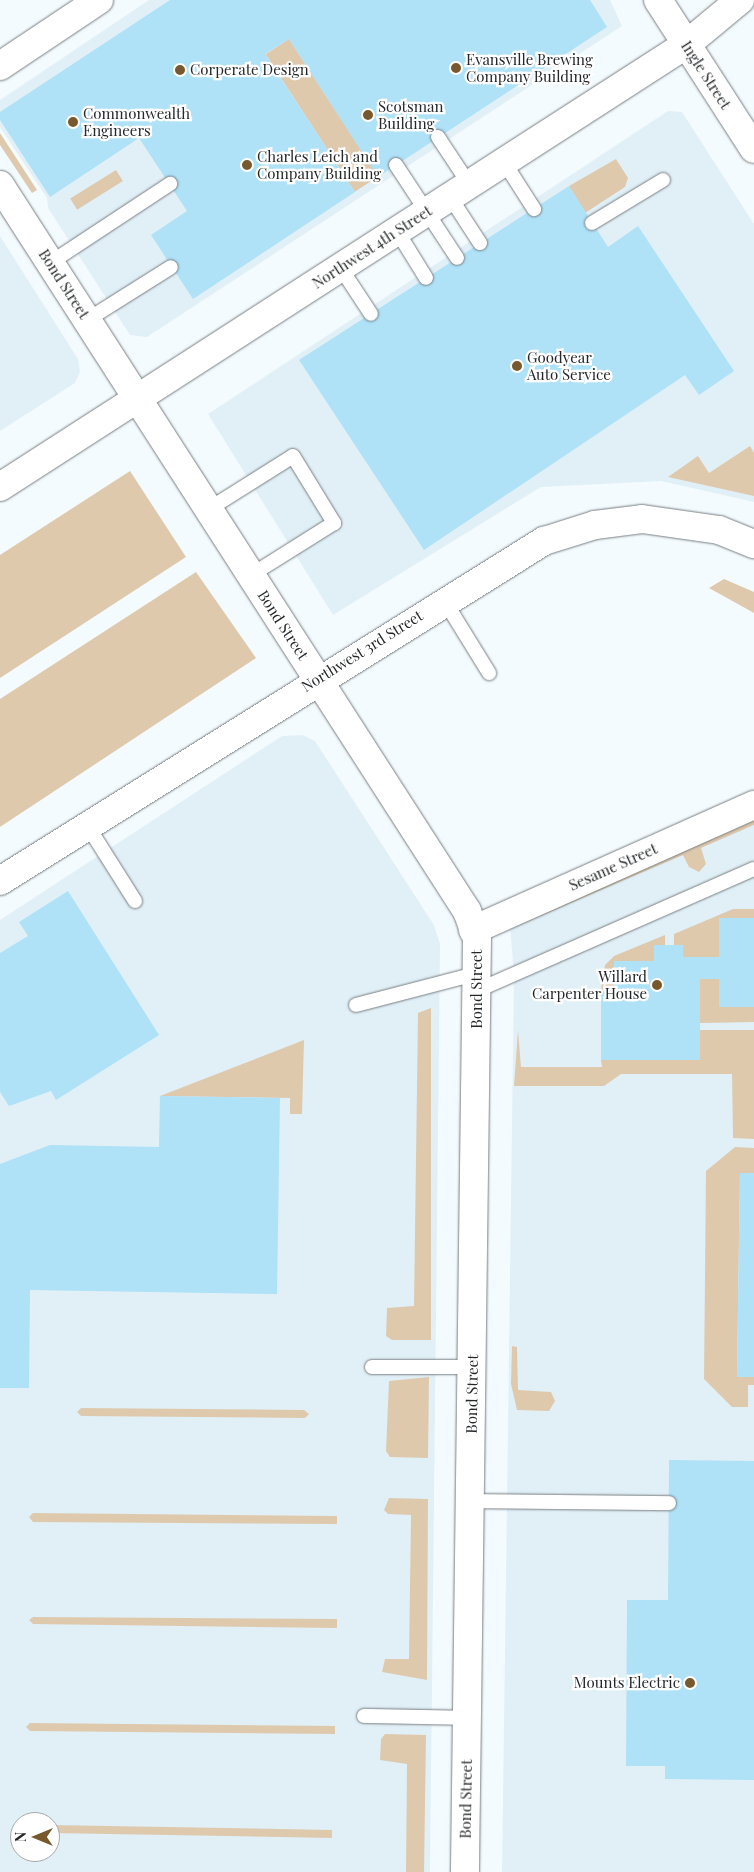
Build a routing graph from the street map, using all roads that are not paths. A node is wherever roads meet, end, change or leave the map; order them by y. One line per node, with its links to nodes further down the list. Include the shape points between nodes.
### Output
1 (99, 0): 5 (street)
2 (658, 0): 4 (street, Ingle Street)
3 (740, 0): 4 (street, Northwest 4th Street)
4 (686, 44): 7 (street, Ingle Street); 8 (street, Northwest 4th Street)
5 (0, 66)
6 (438, 137): 13 (lane)
7 (754, 149)
8 (504, 162): 13 (street, Northwest 4th Street); 14 (lane)
9 (396, 165): 15 (lane)
10 (663, 180): 16 (lane)
11 (170, 184): 20 (lane)
12 (0, 185): 20 (street, Bond Street)
13 (459, 191): 15 (street, Northwest 4th Street); 18 (lane)
14 (534, 209)
15 (426, 212): 17 (street, Northwest 4th Street); 19 (lane)
16 (592, 223)
17 (397, 231): 22 (street, Northwest 4th Street); 23 (lane)
18 (480, 244)
19 (456, 258)
20 (50, 263): 25 (street, Bond Street)
21 (171, 267): 25 (lane)
22 (340, 267): 24 (lane); 26 (street, Northwest 4th Street)
23 (426, 278)
24 (371, 314)
25 (87, 320): 26 (street, Bond Street)
26 (137, 399): 27 (street, Northwest 4th Street); 28 (street, Bond Street)
27 (0, 487)
28 (209, 509): 30 (street, Bond Street); 30 (lane, via 293,456 334,523)
29 (754, 544): 31 (street, Northwest 3rd Street, via 719,530 679,522 642,519 594,525 544,541)
30 (251, 575): 33 (street, Bond Street)
31 (444, 600): 32 (lane); 33 (street, Northwest 3rd Street)
32 (489, 673)
33 (317, 679): 35 (street, Northwest 3rd Street); 39 (street, Bond Street, via 467,911)
34 (754, 805): 39 (street, Sesame Street)
35 (87, 825): 37 (street, Northwest 3rd Street); 38 (lane)
36 (754, 870): 40 (lane)
37 (0, 881)
38 (135, 901)
39 (473, 930): 40 (street, Bond Street)
40 (479, 982): 41 (lane); 43 (street, Bond Street)
41 (356, 1004)
42 (372, 1367): 43 (lane)
43 (473, 1367): 44 (street, Bond Street)
44 (471, 1501): 45 (lane); 47 (street, Bond Street)
45 (669, 1503)
46 (364, 1716): 47 (lane)
47 (468, 1718): 48 (street, Bond Street)
48 (465, 1872)

